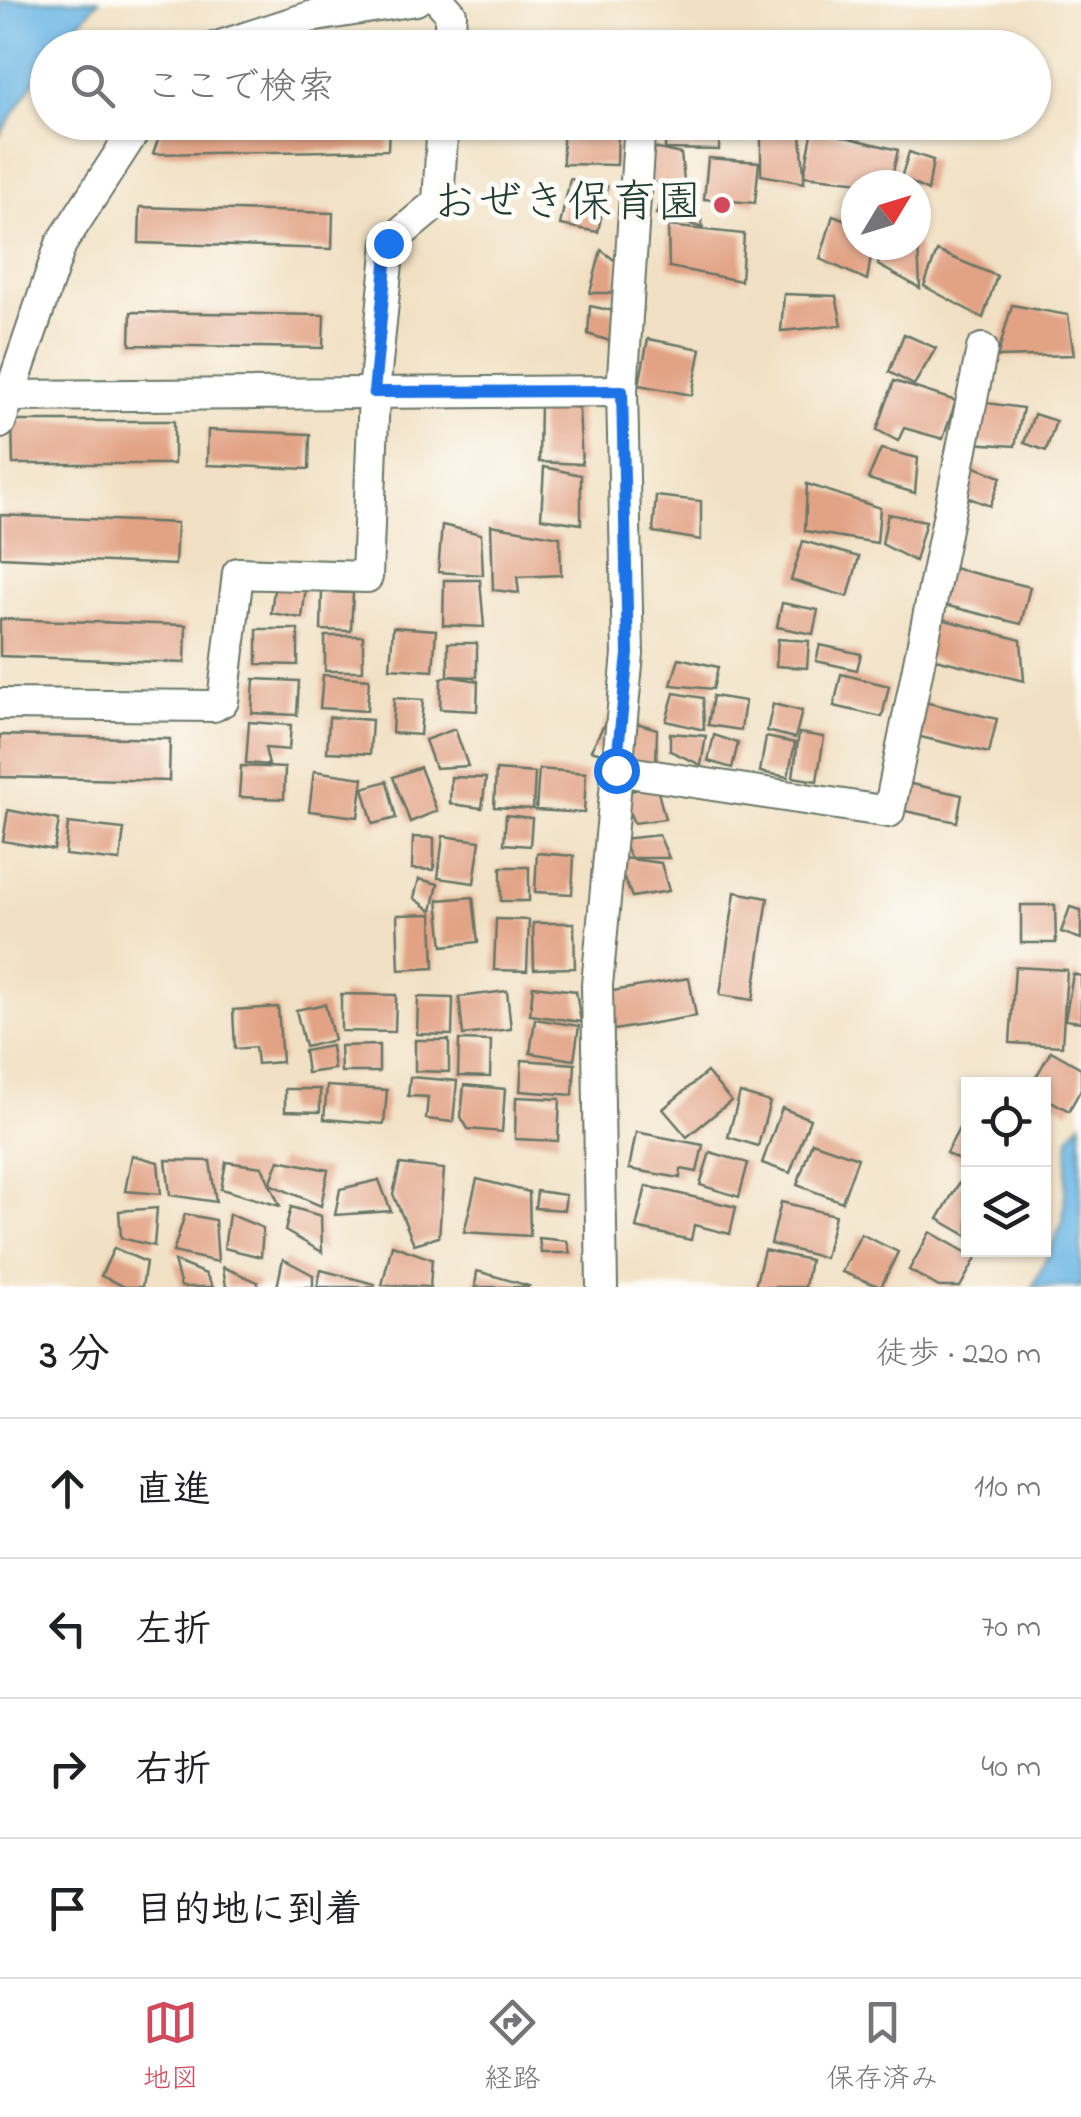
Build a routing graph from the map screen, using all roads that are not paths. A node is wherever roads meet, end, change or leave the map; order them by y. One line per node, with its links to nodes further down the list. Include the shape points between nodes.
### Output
1 (416, 0): 3 (street)
2 (439, 0): 4 (street, via 451,14)
3 (272, 30)
4 (450, 30)
5 (128, 140): 11 (street, via 61,244)
6 (442, 140): 10 (street, via 438,202 388,243)
7 (639, 140): 9 (street)
8 (982, 349): 13 (street, via 889,812)
9 (622, 391): 10 (street); 13 (street, via 628,654)
10 (374, 392): 11 (street); 12 (street, via 367,577 238,573 222,701)
11 (3, 410)
12 (0, 704)
13 (616, 770): 14 (street, via 598,984)
14 (602, 1287)

